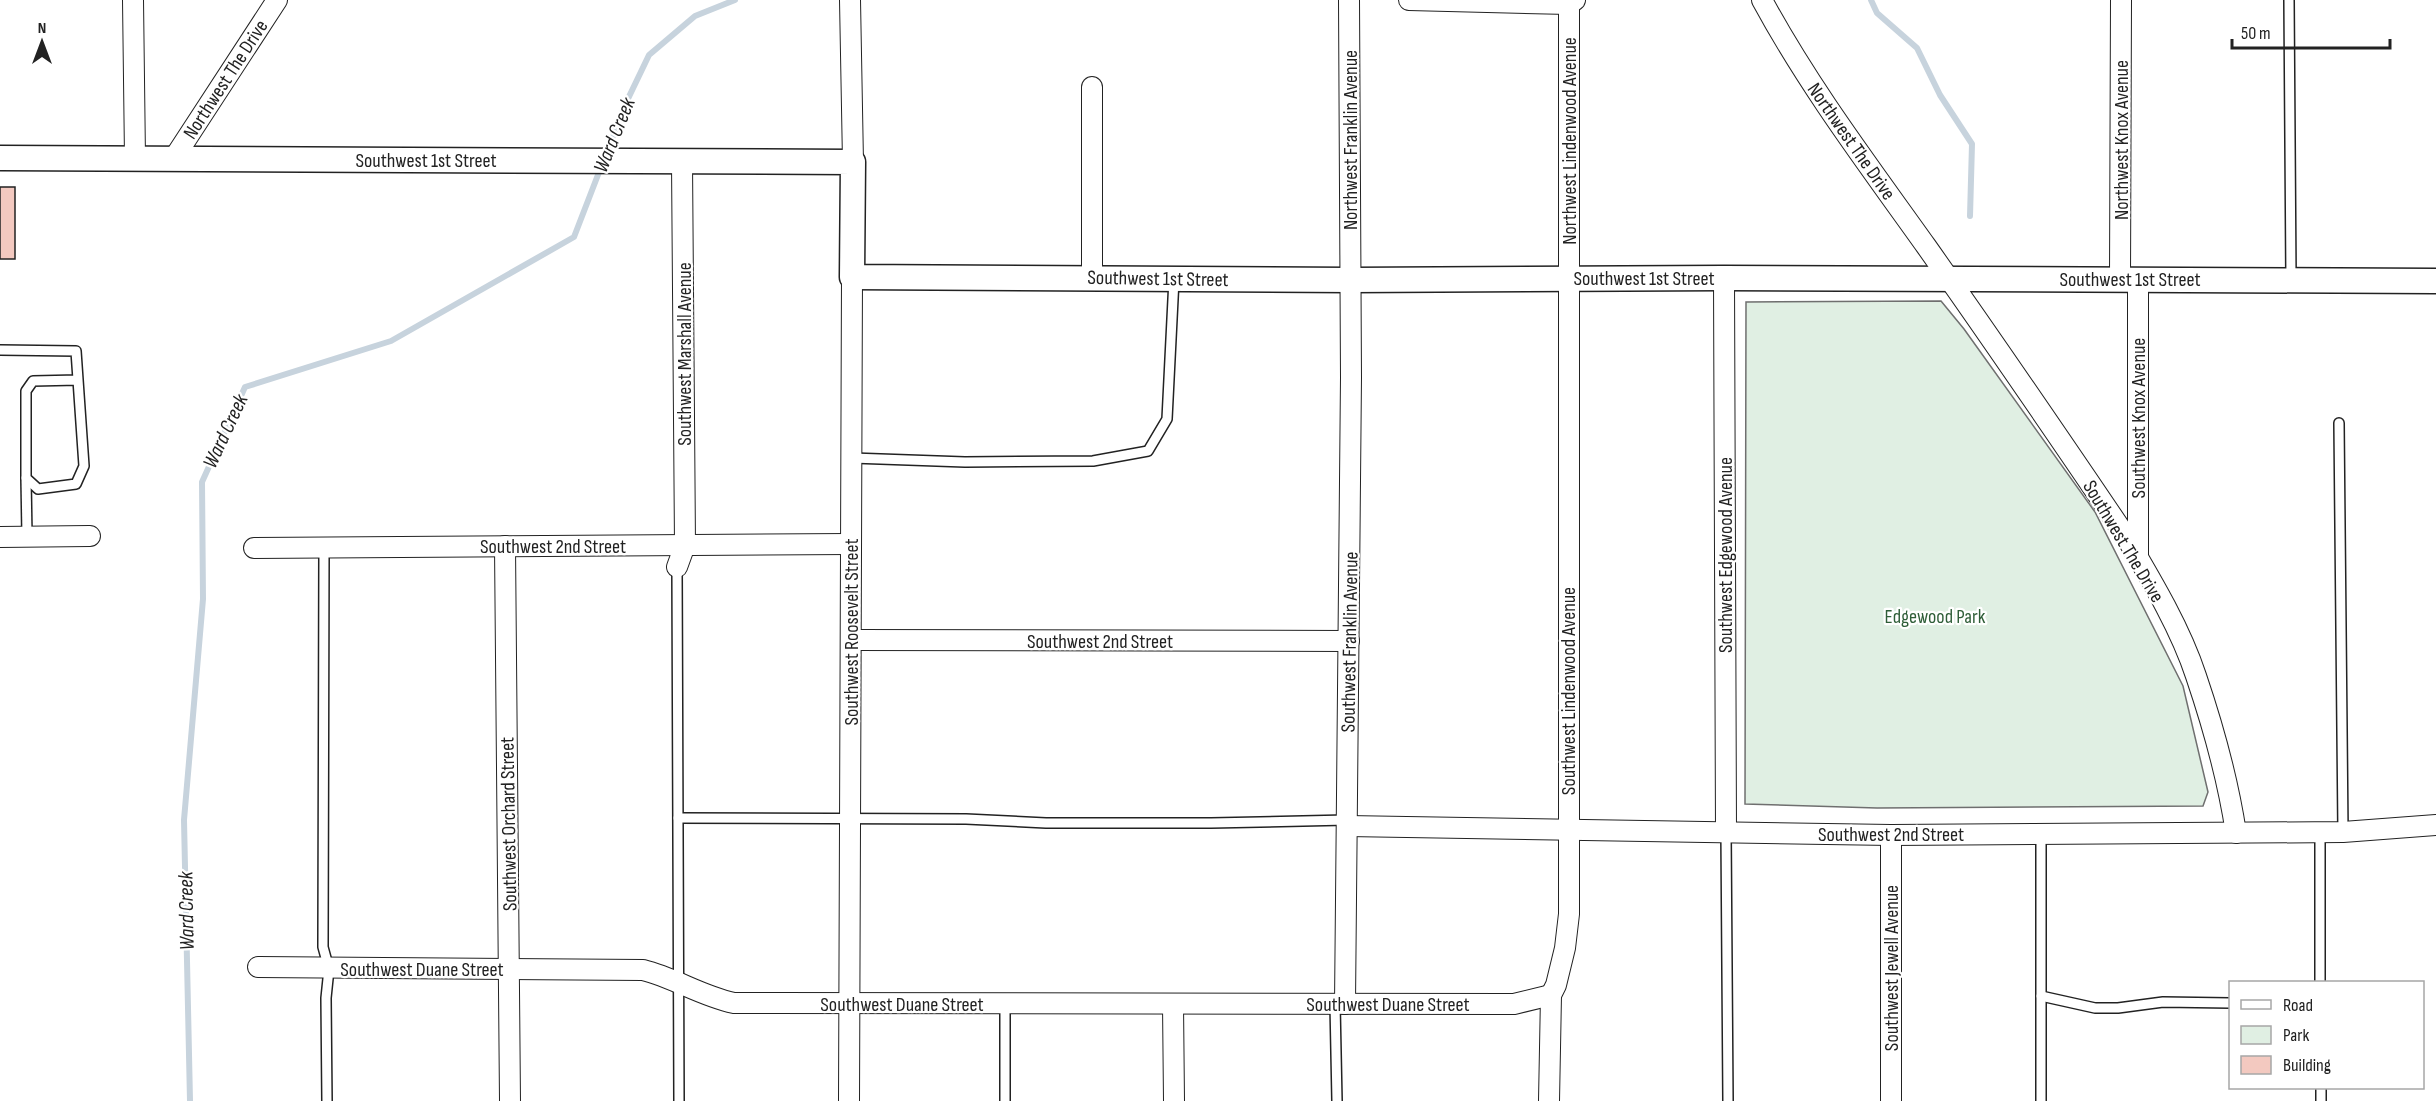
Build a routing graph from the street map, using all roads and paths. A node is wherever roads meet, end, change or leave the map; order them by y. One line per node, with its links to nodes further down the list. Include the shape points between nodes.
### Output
1 (133, 0): 12 (street)
2 (277, 0): 13 (street, Northwest The Drive)
3 (850, 0): 15 (street)
4 (1349, 0): 23 (street, Northwest Franklin Avenue)
5 (1409, 0): 9 (street)
6 (1762, 0): 19 (street, Northwest The Drive, via 1810,80)
7 (2121, 0): 22 (street, Northwest Knox Avenue)
8 (2289, 0): 24 (lane)
9 (1572, 2): 21 (street, Northwest Lindenwood Avenue)
10 (1092, 87): 17 (street)
11 (0, 158): 12 (street, Southwest 1st Street)
12 (135, 158): 13 (street, Southwest 1st Street)
13 (174, 159): 14 (street, Southwest 1st Street)
14 (682, 162): 15 (street, Southwest 1st Street); 35 (street, Southwest Marshall Avenue)
15 (853, 162): 16 (street, Southwest Roosevelt Street)
16 (852, 278): 17 (street, Southwest 1st Street); 29 (street, Southwest Roosevelt Street)
17 (1092, 278): 20 (street, Southwest 1st Street)
18 (1724, 278): 19 (street, Southwest 1st Street); 21 (street, Southwest 1st Street); 48 (street, Southwest Edgewood Avenue)
19 (1949, 278): 22 (street, Southwest 1st Street); 39 (street, Southwest The Drive)
20 (1174, 279): 23 (street, Southwest 1st Street); 29 (lane, via 1167,419 1149,451 1093,461)
21 (1569, 279): 23 (street, Southwest 1st Street); 47 (street, Southwest Lindenwood Avenue)
22 (2129, 279): 24 (street, Southwest 1st Street); 39 (street, Southwest Knox Avenue)
23 (1351, 280): 42 (street, Southwest Franklin Avenue)
24 (2290, 280): 25 (street, Southwest 1st Street)
25 (2436, 281)
26 (0, 350): 27 (lane, via 76,351)
27 (78, 380): 30 (lane, via 33,381 26,391); 30 (lane, via 84,466 76,484 38,489)
28 (2339, 423): 50 (lane)
29 (852, 458): 34 (street, Southwest Roosevelt Street)
30 (26, 478): 31 (lane)
31 (27, 536): 32 (street); 33 (street)
32 (90, 536)
33 (0, 537)
34 (851, 544): 35 (street, Southwest 2nd Street); 41 (street, Southwest Roosevelt Street)
35 (685, 545): 36 (street, Southwest 2nd Street); 40 (street)
36 (505, 546): 37 (street, Southwest 2nd Street); 56 (street, Southwest Orchard Street)
37 (324, 547): 38 (street, Southwest 2nd Street); 55 (lane, via 323,947)
38 (254, 548)
39 (2138, 556): 51 (street, Southwest The Drive, via 2196,674 2228,786)
40 (677, 567): 44 (lane)
41 (851, 640): 42 (street, Southwest 2nd Street); 43 (street, Southwest Roosevelt Street)
42 (1349, 641): 45 (street, Southwest Franklin Avenue)
43 (850, 817): 44 (lane); 45 (lane, via 1058,823); 62 (street, Southwest Roosevelt Street)
44 (678, 818): 58 (lane)
45 (1347, 823): 47 (street, Southwest 2nd Street); 65 (street, Southwest Franklin Avenue)
46 (2436, 825): 50 (street, Southwest 2nd Street)
47 (1568, 830): 48 (street, Southwest 2nd Street); 59 (street, Southwest Lindenwood Avenue, via 1569,914 1565,948)
48 (1726, 832): 53 (street, Southwest 2nd Street); 74 (lane)
49 (2320, 832): 50 (street, Southwest 2nd Street); 51 (street, Southwest 2nd Street); 57 (lane)
50 (2343, 832)
51 (2236, 833): 52 (street, Southwest 2nd Street)
52 (2041, 834): 53 (street, Southwest 2nd Street); 60 (lane)
53 (1892, 835): 75 (street, Southwest Jewell Avenue)
54 (258, 967): 55 (street, Southwest Duane Street)
55 (328, 969): 56 (street, Southwest Duane Street); 66 (lane)
56 (510, 970): 58 (street, Southwest Duane Street, via 643,970); 67 (street, Southwest Orchard Street)
57 (2320, 981)
58 (679, 982): 62 (street, Southwest Duane Street, via 691,990 734,1003); 68 (lane)
59 (1551, 995): 65 (street, Southwest Duane Street, via 1514,1004); 73 (street, Southwest Lindenwood Avenue)
60 (2041, 996): 61 (lane, via 2095,1008 2163,1002); 76 (lane)
61 (2229, 1003)
62 (849, 1004): 63 (street, Southwest Duane Street); 69 (street, Southwest Roosevelt Street)
63 (1005, 1004): 64 (street, Southwest Duane Street); 70 (lane)
64 (1173, 1004): 65 (street, Southwest Duane Street); 71 (street)
65 (1340, 1004): 72 (lane)
66 (327, 1101)
67 (510, 1101)
68 (680, 1101)
69 (849, 1101)
70 (1005, 1101)
71 (1174, 1101)
72 (1337, 1101)
73 (1549, 1101)
74 (1728, 1101)
75 (1891, 1101)
76 (2041, 1101)

